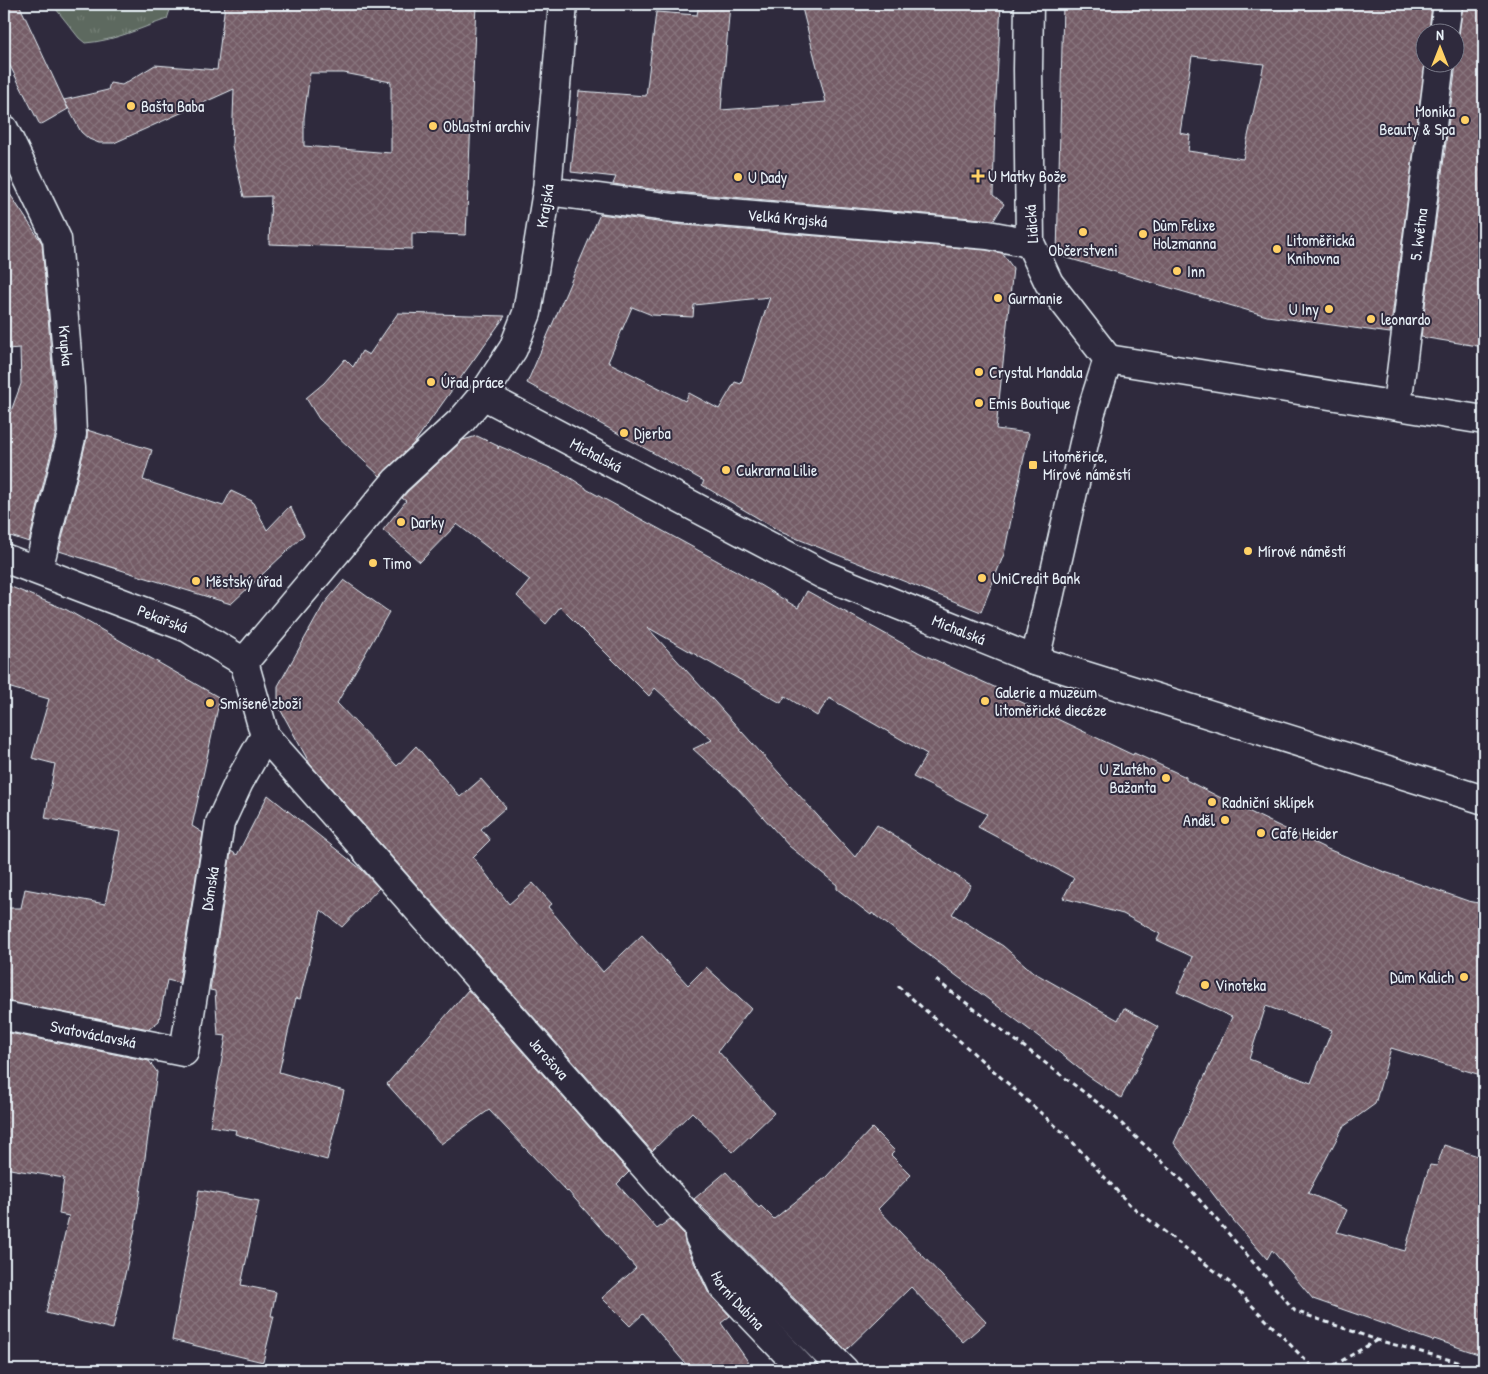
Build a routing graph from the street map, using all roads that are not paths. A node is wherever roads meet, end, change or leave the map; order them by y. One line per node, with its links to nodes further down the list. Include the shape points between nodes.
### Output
1 (563, 4): 7 (street, Krajská)
2 (1029, 4): 8 (street, Lidická)
3 (1448, 4): 4 (street)
4 (1445, 22)
5 (1439, 72): 11 (street, 5. května)
6 (4, 129): 14 (street, Krupka, via 57,239 70,388 72,434)
7 (547, 191): 8 (street, Velká Krajská, via 673,208 988,235); 10 (street, Krajská, via 527,313 513,349)
8 (1030, 243): 9 (street, Lidická, via 1050,283)
9 (1108, 359): 11 (street); 15 (street, via 1091,412)
10 (483, 395): 15 (street, Michalská, via 824,575); 16 (street, via 462,420 396,481)
11 (1396, 405): 12 (street)
12 (1484, 420)
13 (4, 558): 14 (street, Pekařská)
14 (38, 570): 16 (street, Pekařská, via 188,628)
15 (1034, 660): 18 (street)
16 (244, 662): 17 (street)
17 (265, 736): 20 (street, Dómská, via 220,823); 21 (street, Jarošova)
18 (1484, 800)
19 (4, 1016): 20 (street, Svatováclavská)
20 (184, 1052)
21 (691, 1219): 22 (street, Horní Dubina, via 722,1285); 23 (street, Jarošova)
22 (803, 1370)
23 (844, 1370)

